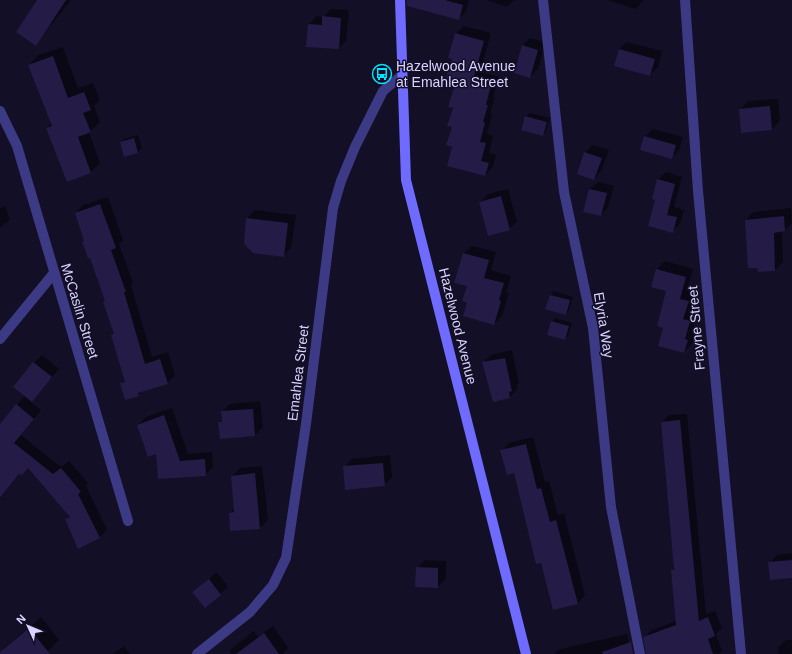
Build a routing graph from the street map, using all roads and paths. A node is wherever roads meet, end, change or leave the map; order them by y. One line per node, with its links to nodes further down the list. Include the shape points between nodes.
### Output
1 (400, 0): 4 (main road, Hazelwood Avenue)
2 (543, 0): 11 (street, Elyria Way, via 564,192 592,328 611,507)
3 (684, 0): 12 (street, Frayne Street, via 698,191)
4 (401, 76): 9 (street, Emahlea Street, via 383,91 355,147 333,208 300,470 286,558 273,585 250,612); 10 (main road, Hazelwood Avenue, via 406,180)
5 (0, 112): 6 (street, McCaslin Street, via 17,146)
6 (54, 273): 7 (street); 8 (street, McCaslin Street)
7 (0, 339)
8 (128, 521)
9 (197, 654)
10 (526, 654)
11 (640, 654)
12 (741, 654)

